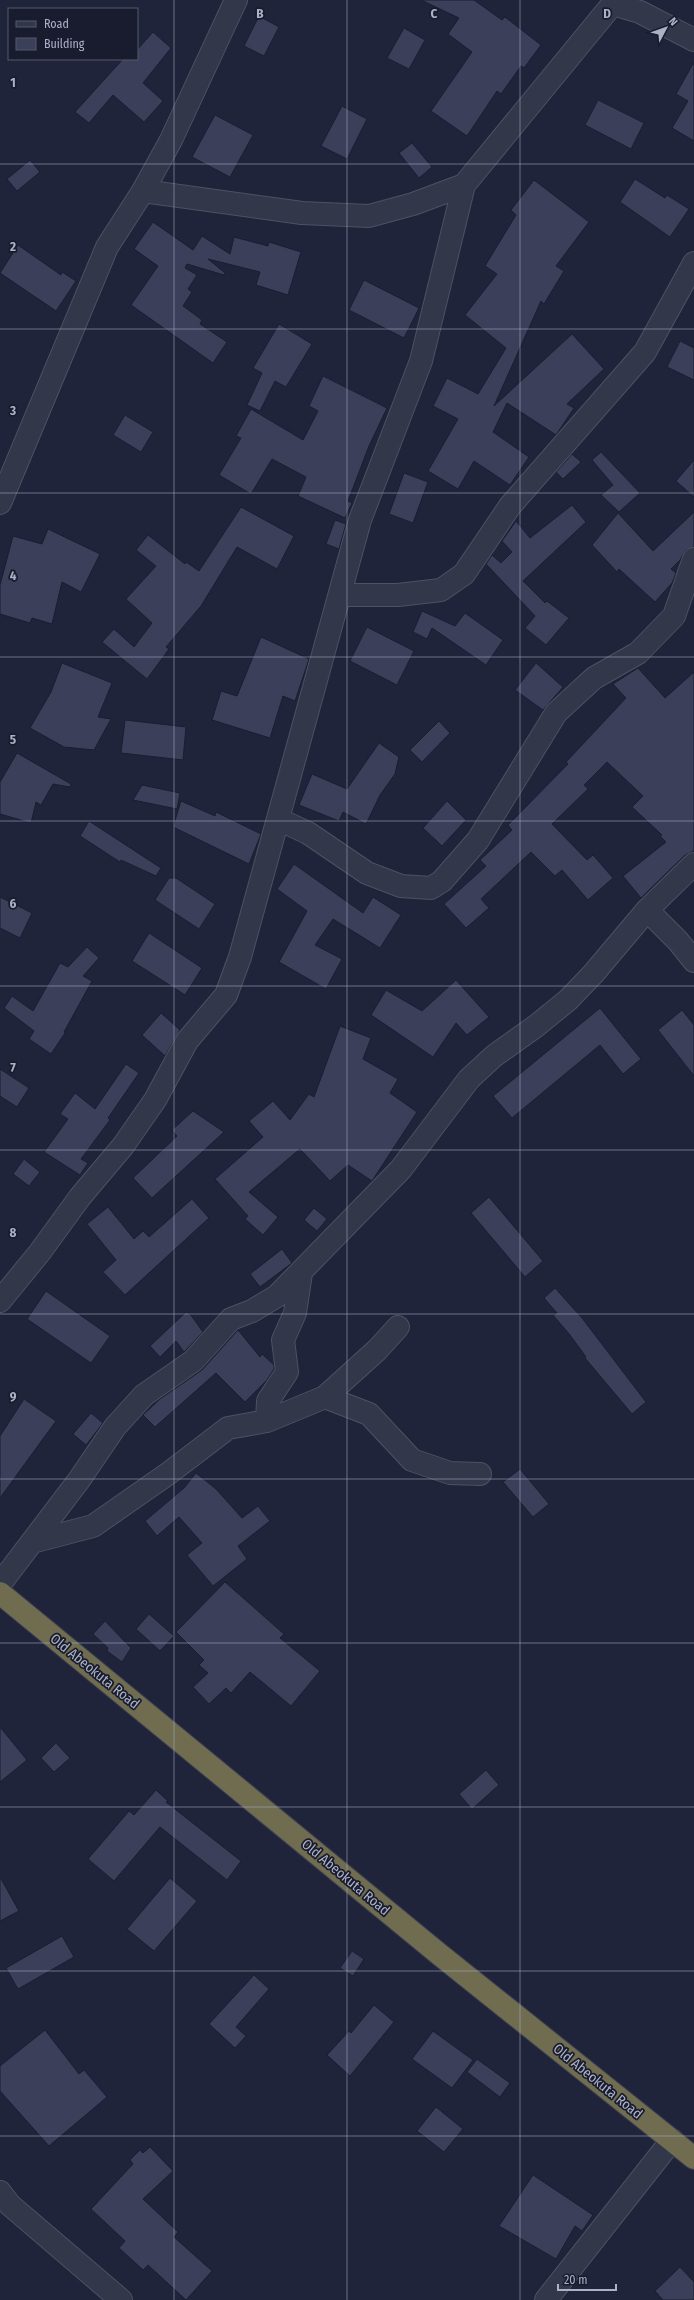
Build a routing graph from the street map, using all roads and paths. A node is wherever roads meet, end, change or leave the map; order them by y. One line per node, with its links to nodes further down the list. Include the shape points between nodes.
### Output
1 (236, 0): 5 (street, via 170,140)
2 (614, 2): 3 (street, via 640,12); 4 (street)
3 (694, 40)
4 (464, 185): 5 (street, via 413,204 369,216 302,213); 9 (street, via 421,361 360,520)
5 (143, 190): 7 (street, via 107,247)
6 (694, 263): 9 (street, via 645,352 510,506 464,574 441,590 398,595)
7 (0, 503)
8 (694, 559): 10 (street, via 674,616 638,653 594,678 556,713 478,840 442,881 431,888 401,886 367,873 308,833)
9 (340, 595): 10 (street)
10 (278, 819): 15 (street, via 240,957 226,995 187,1041 155,1100 123,1146 80,1197)
11 (694, 864): 12 (street)
12 (647, 910): 13 (street); 14 (street, via 568,1000 494,1056 470,1079 401,1169)
13 (694, 961)
14 (301, 1273): 18 (street, via 295,1313 283,1340 287,1372 268,1401); 20 (street, via 277,1296 252,1311 231,1319 193,1361 144,1395 115,1427 80,1480)
15 (0, 1302)
16 (398, 1327): 17 (street, via 377,1350)
17 (325, 1397): 18 (street); 19 (street, via 369,1414 412,1460 450,1473)
18 (267, 1421): 20 (street, via 228,1428 93,1526)
19 (480, 1474)
20 (32, 1542): 21 (street)
21 (0, 1584)
22 (0, 1593): 23 (highway, Old Abeokuta Road, via 439,1954)
23 (672, 2140): 24 (highway, Old Abeokuta Road); 27 (street)
24 (694, 2158)
25 (3, 2205): 26 (street)
26 (121, 2300)
27 (546, 2300)

